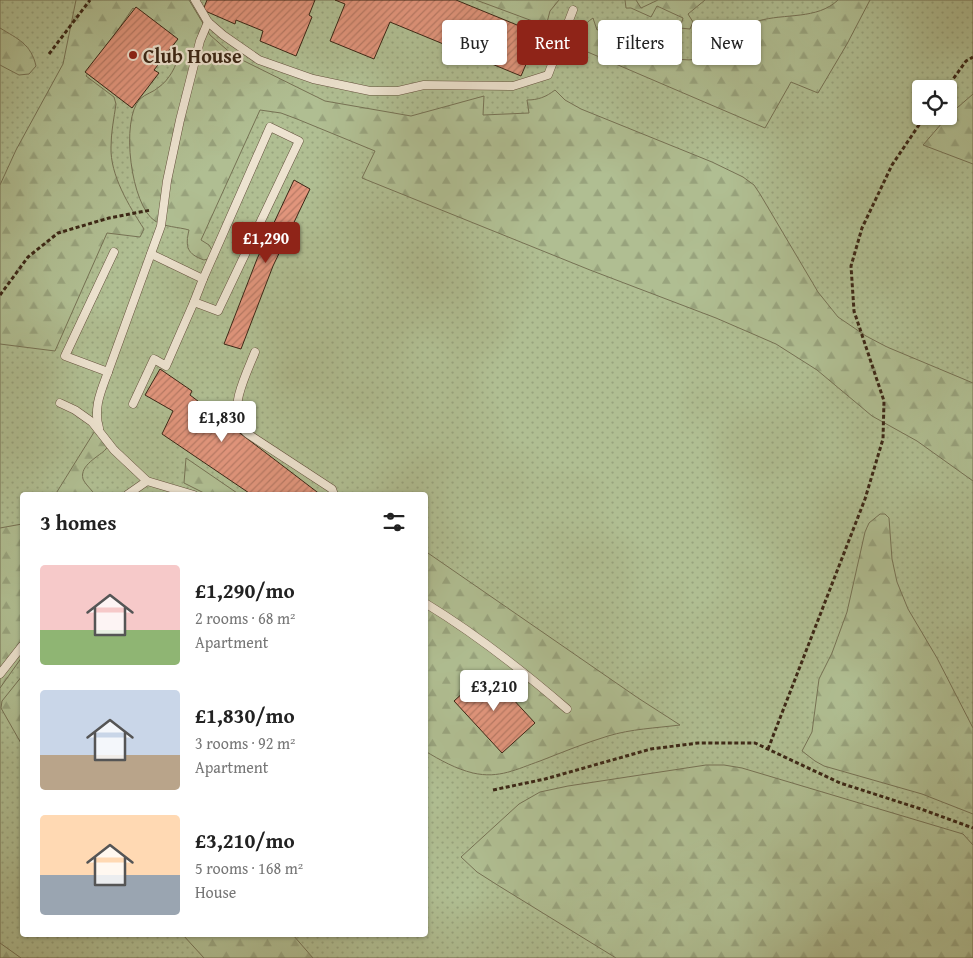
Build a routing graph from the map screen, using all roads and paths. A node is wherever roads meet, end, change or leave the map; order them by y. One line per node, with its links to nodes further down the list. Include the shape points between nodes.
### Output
1 (90, 0): 5 (path)
2 (194, 0): 4 (lane)
3 (573, 10): 4 (lane, via 548,75 513,86 424,85 398,91 370,91 313,79 259,60)
4 (208, 22): 9 (lane, via 180,120)
5 (49, 54)
6 (973, 58): 7 (path)
7 (953, 80)
8 (919, 125): 28 (path, via 892,165 862,228 851,266 854,311 884,402 883,439 865,499)
9 (163, 212): 11 (lane); 13 (path, via 150,210 117,216 58,233 28,257)
10 (114, 252): 16 (lane, via 65,356)
11 (151, 254): 12 (lane); 16 (lane)
12 (203, 279): 14 (lane); 14 (lane, via 270,127 299,141 218,311)
13 (0, 295)
14 (194, 302): 18 (lane, via 166,366 154,359)
15 (255, 352): 23 (lane, via 237,406 236,417 240,426)
16 (108, 372): 19 (lane, via 97,403 96,418)
17 (60, 403): 19 (lane, via 92,422)
18 (133, 404)
19 (101, 433): 20 (lane)
20 (146, 481): 21 (lane); 22 (lane)
21 (132, 492)
22 (184, 492)
23 (333, 492)
24 (428, 605): 27 (lane, via 488,645)
25 (20, 649): 26 (lane)
26 (0, 674)
27 (567, 709)
28 (768, 749): 29 (path, via 755,743 698,743 652,749); 30 (path, via 840,783)
29 (493, 790)
30 (973, 828)

